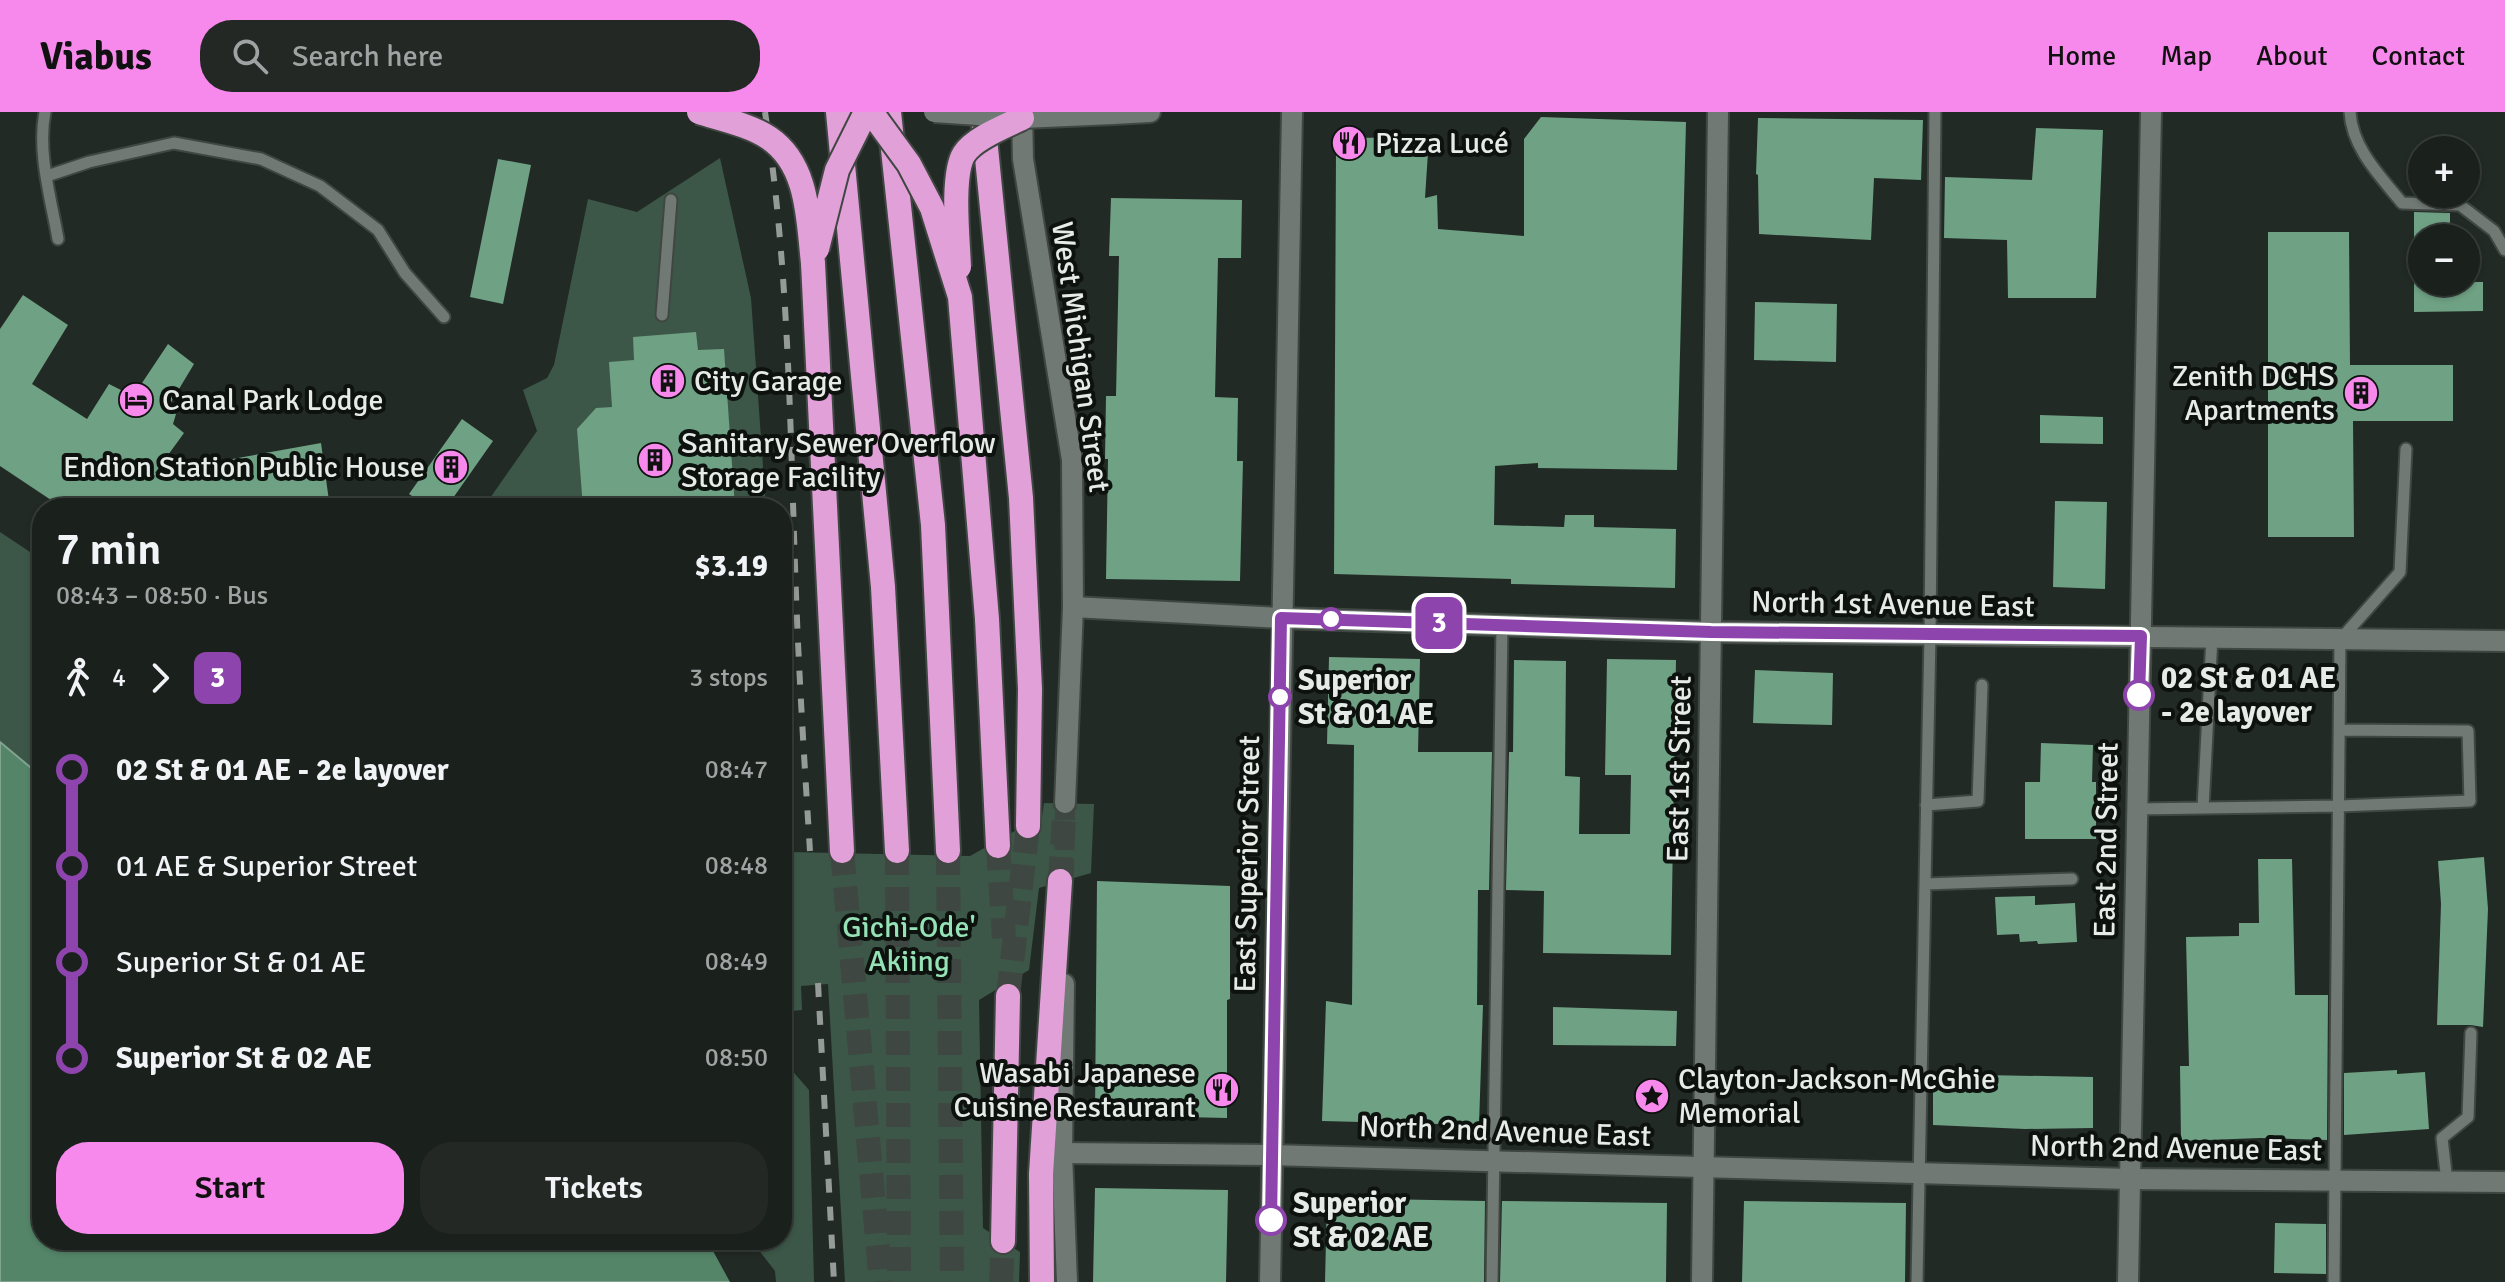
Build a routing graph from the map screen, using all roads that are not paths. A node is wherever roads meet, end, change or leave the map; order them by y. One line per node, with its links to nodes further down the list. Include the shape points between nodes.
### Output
1 (45, 112): 16 (lane)
2 (699, 112): 20 (highway, bridge, via 769,138 786,155 805,195)
3 (838, 112): 44 (highway, via 883,587)
4 (869, 112): 20 (highway, bridge, via 837,170); 21 (highway, bridge, via 909,164 932,208)
5 (889, 112): 45 (highway, via 933,525)
6 (926, 112): 7 (street, bridge)
7 (934, 112): 15 (street, bridge)
8 (983, 112): 41 (highway, via 1021,498 1030,689)
9 (1150, 112): 15 (street, bridge)
10 (1292, 112): 26 (street, East Superior Street)
11 (1718, 112): 28 (street, East 1st Street)
12 (1935, 112): 29 (lane)
13 (2151, 112): 30 (street, East 2nd Street)
14 (2350, 112): 19 (lane, via 2362,153 2402,203 2460,205 2494,231)
15 (1022, 115): 21 (highway, bridge, via 990,133 962,158 957,190); 25 (street, West Michigan Street, via 1023,159 1072,460)
16 (47, 176): 18 (lane); 23 (lane, via 174,143 261,159 320,186 378,230 405,273)
17 (671, 200): 22 (lane)
18 (58, 239)
19 (2505, 250)
20 (813, 263): 43 (highway)
21 (960, 297): 42 (highway, bridge, via 987,619)
22 (662, 315)
23 (444, 317)
24 (2406, 449): 32 (lane, via 2400,572)
25 (1073, 607): 26 (street, North 1st Avenue East); 36 (street, West Michigan Street)
26 (1281, 618): 27 (street, North 1st Avenue East); 52 (street, East Superior Street)
27 (1502, 625): 28 (street, North 1st Avenue East); 53 (lane)
28 (1711, 632): 29 (street, North 1st Avenue East); 54 (street, East 1st Street)
29 (1930, 635): 30 (street, North 1st Avenue East); 37 (lane)
30 (2141, 636): 31 (street, North 1st Avenue East); 40 (street, East 2nd Street)
31 (2212, 637): 32 (street, North 1st Avenue East); 39 (lane)
32 (2340, 640): 33 (street, North 1st Avenue East); 35 (lane)
33 (2505, 641)
34 (1982, 685): 37 (lane, via 1978,801)
35 (2339, 730): 38 (lane); 38 (lane, via 2468,731 2470,801)
36 (1065, 803)
37 (1926, 805): 48 (lane)
38 (2339, 806): 39 (lane); 57 (lane)
39 (2203, 808): 40 (lane)
40 (2137, 809): 56 (street, East 2nd Street)
41 (1028, 826)
42 (998, 846)
43 (842, 851)
44 (897, 851)
45 (948, 851)
46 (2072, 879): 48 (lane)
47 (1062, 880): 51 (street); 61 (highway, via 1041,1174)
48 (1925, 884): 55 (lane)
49 (1008, 996): 60 (highway)
50 (2471, 1033): 58 (lane, via 2468,1117 2442,1138)
51 (1062, 1153): 52 (street, North 2nd Avenue East); 62 (street)
52 (1271, 1155): 53 (street, North 2nd Avenue East); 63 (street, East Superior Street)
53 (1495, 1161): 54 (street, North 2nd Avenue East); 64 (lane)
54 (1704, 1167): 55 (street, North 2nd Avenue East); 65 (street, East 1st Street)
55 (1918, 1173): 56 (street, North 2nd Avenue East); 66 (lane)
56 (2128, 1179): 57 (street, North 2nd Avenue East); 67 (street, East 2nd Street)
57 (2336, 1181): 58 (street, North 2nd Avenue East); 68 (lane)
58 (2447, 1182): 59 (street, North 2nd Avenue East)
59 (2505, 1182)
60 (1003, 1241)
61 (1042, 1282)
62 (1067, 1282)
63 (1270, 1282)
64 (1492, 1282)
65 (1702, 1282)
66 (1917, 1282)
67 (2128, 1282)
68 (2334, 1282)

